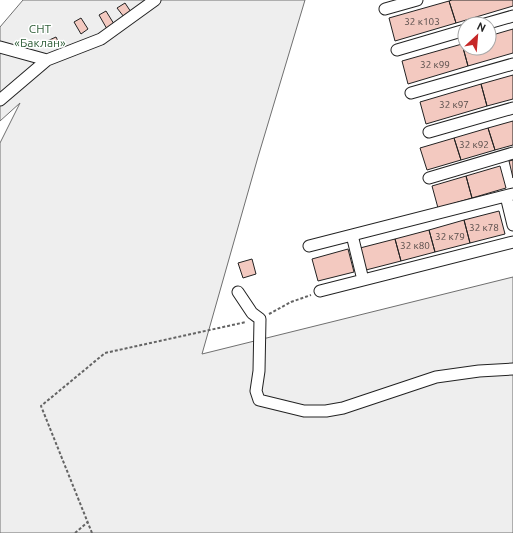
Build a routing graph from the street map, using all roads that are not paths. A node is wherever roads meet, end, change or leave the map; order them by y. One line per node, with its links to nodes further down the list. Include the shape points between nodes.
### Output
1 (155, 0): 9 (street, via 101,40)
2 (417, 0): 3 (street)
3 (385, 9)
4 (513, 16): 5 (street)
5 (497, 21)
6 (457, 32): 8 (street)
7 (0, 46): 9 (street)
8 (397, 50)
9 (48, 60): 12 (street)
10 (513, 64): 11 (street)
11 (411, 93)
12 (0, 100)
13 (513, 108): 14 (street)
14 (429, 132)
15 (513, 153): 16 (street)
16 (429, 178)
17 (509, 195): 18 (street); 19 (street)
18 (513, 225)
19 (352, 235): 21 (street); 22 (street)
20 (513, 242): 22 (street)
21 (309, 246)
22 (363, 280): 23 (street)
23 (320, 291)
24 (238, 292): 25 (street, via 252,313 260,319 256,391 259,400 304,411 326,411 343,408 436,378)
25 (513, 369)

